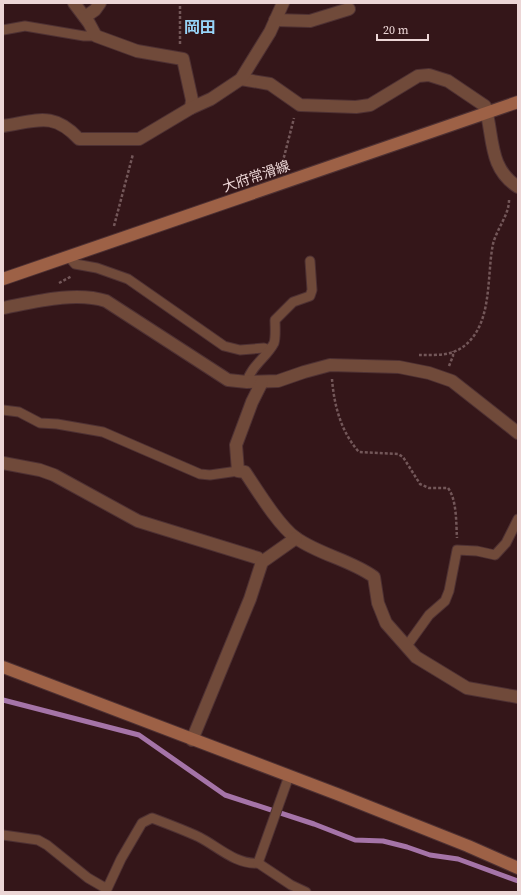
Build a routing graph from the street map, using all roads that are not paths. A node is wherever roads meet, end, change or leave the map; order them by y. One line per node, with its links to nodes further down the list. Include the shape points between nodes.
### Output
1 (74, 3): 5 (street)
2 (100, 3): 5 (street)
3 (282, 3): 6 (street)
4 (349, 8): 6 (street, via 310,21)
5 (85, 17): 8 (street)
6 (275, 20): 9 (street, via 255,59)
7 (3, 30): 8 (lane, via 25,26)
8 (96, 36): 11 (street, via 137,51 183,59 192,100)
9 (241, 79): 11 (street, via 211,99); 12 (street, via 270,84 298,104 356,107 370,105 418,76 429,75 448,81 485,106)
10 (518, 102): 12 (main road, 大府常滑線)
11 (191, 108): 13 (street, via 138,139 79,140 68,128 51,120)
12 (487, 113): 14 (street, via 497,166 504,176); 15 (main road, 大府常滑線)
13 (3, 126)
14 (518, 187)
15 (69, 256): 17 (main road, 大府常滑線); 19 (lane, via 75,264 128,279 224,346 240,350)
16 (310, 262): 19 (lane, via 310,296 292,302 275,320 274,341)
17 (3, 279)
18 (3, 308): 20 (street, via 47,300 93,297 106,301 228,380)
19 (269, 350): 20 (lane, via 248,376)
20 (247, 382): 21 (street)
21 (262, 382): 23 (street, via 278,381 330,366 399,367 429,372 452,381); 25 (street, via 236,445)
22 (3, 410): 25 (lane, via 19,412 40,423 103,432 200,474)
23 (518, 433)
24 (3, 464): 28 (street, via 54,475 138,521 258,558)
25 (238, 471): 27 (street, via 245,472 272,511)
26 (518, 518): 29 (lane, via 506,543 495,555 457,550 445,600 429,615)
27 (296, 538): 28 (street); 29 (street, via 337,559 362,568 374,577 378,603 386,623)
28 (262, 562): 32 (street, via 250,599)
29 (406, 647): 31 (street, via 416,657 467,688)
30 (3, 667): 32 (main road)
31 (518, 697)
32 (192, 740): 33 (main road)
33 (289, 776): 35 (lane); 36 (main road)
34 (3, 835): 37 (lane, via 38,840)
35 (258, 863): 37 (lane, via 249,864 234,858 199,837 152,818 142,823); 38 (lane)
36 (518, 868)
37 (106, 890)
38 (306, 892)

